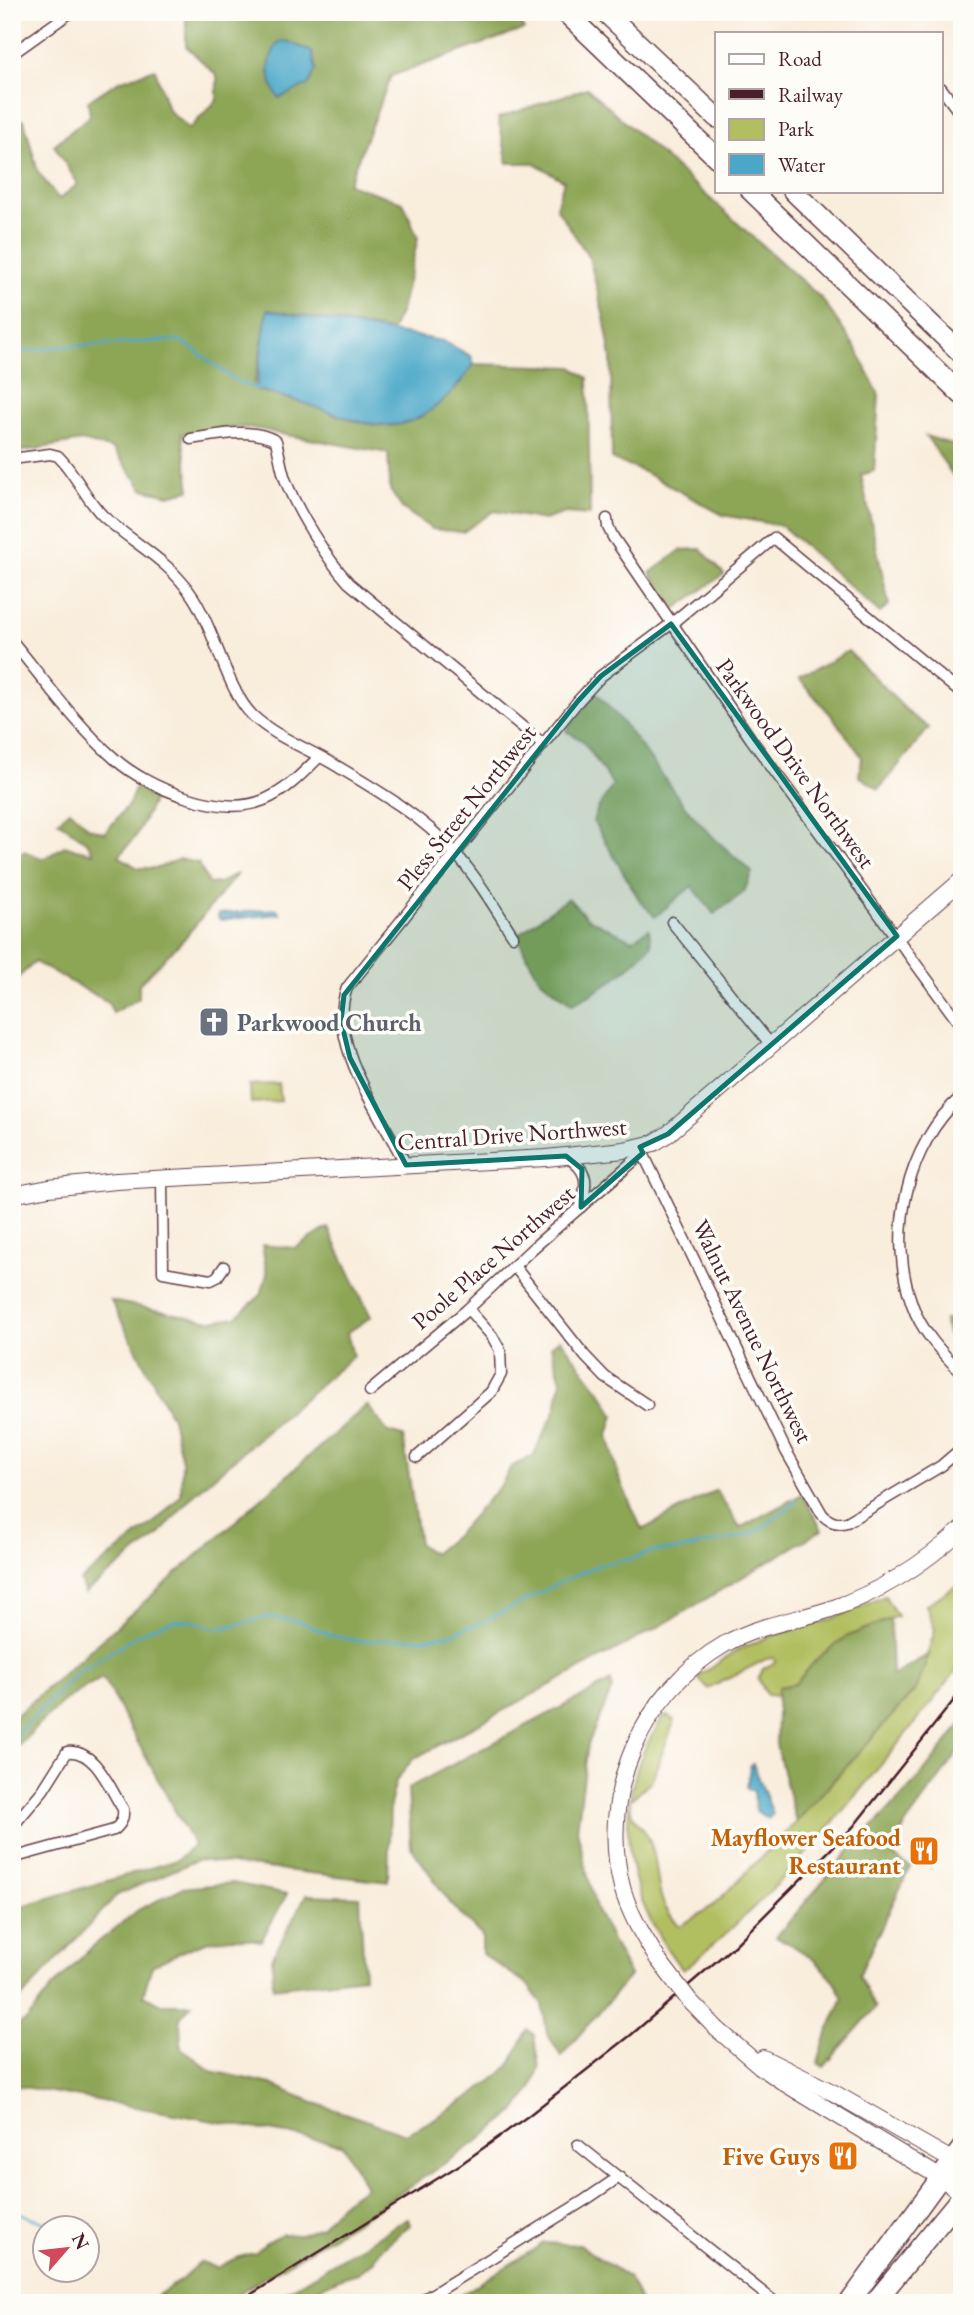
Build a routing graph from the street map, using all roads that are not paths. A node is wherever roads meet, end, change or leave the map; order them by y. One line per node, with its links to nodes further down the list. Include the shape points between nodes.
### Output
1 (71, 12): 4 (street)
2 (565, 12): 8 (highway)
3 (605, 12): 6 (highway)
4 (12, 54)
5 (942, 89): 7 (street)
6 (715, 116)
7 (962, 116)
8 (715, 156)
9 (752, 192): 12 (highway)
10 (794, 192): 11 (highway)
11 (962, 354)
12 (962, 395)
13 (191, 439): 19 (street, via 246,434 276,441 292,497 339,572)
14 (12, 459): 20 (street, via 58,456 102,514 157,556 195,599 251,714)
15 (607, 519): 16 (street, Parkwood Drive Northwest, via 613,537)
16 (671, 624): 18 (street, Pless Street Northwest, via 774,538); 19 (street, Pless Street Northwest, via 601,677); 25 (street, Parkwood Drive Northwest)
17 (12, 642): 20 (street, via 101,746 135,774 164,789 211,803 248,804 286,787)
18 (962, 694)
19 (543, 744): 21 (street, Pless Street Northwest)
20 (319, 757): 21 (street, via 394,803)
21 (456, 853): 24 (street); 31 (street, Pless Street Northwest, via 357,972 341,1012 350,1058)
22 (962, 880): 25 (main road, Central Drive Northwest)
23 (672, 922): 27 (street)
24 (513, 936)
25 (897, 936): 26 (street, Parkwood Drive Northwest); 27 (main road, Central Drive Northwest)
26 (962, 1027)
27 (772, 1045): 29 (main road, Central Drive Northwest, via 668,1134)
28 (962, 1096): 38 (street, via 930,1136 913,1172 902,1216 901,1252 902,1270 922,1325)
29 (641, 1150): 30 (main road, Central Drive Northwest); 34 (street, Poole Place Northwest); 41 (street, Walnut Avenue Northwest, via 786,1451 828,1520 848,1522 941,1466)
30 (566, 1156): 31 (main road, Central Drive Northwest); 34 (street, via 585,1175)
31 (406, 1165): 32 (main road, Central Drive Northwest)
32 (162, 1178): 33 (main road, Central Drive Northwest); 36 (street, via 163,1272 211,1280)
33 (12, 1195)
34 (581, 1207): 35 (street, Poole Place Northwest)
35 (514, 1266): 37 (street, Poole Place Northwest); 40 (street, via 605,1377)
36 (224, 1267)
37 (468, 1309): 39 (street, Poole Place Northwest); 42 (street, via 500,1350 501,1374 491,1392)
38 (962, 1373)
39 (370, 1391)
40 (647, 1405)
41 (962, 1448)
42 (417, 1457)
43 (962, 1529): 46 (main road, bridge, via 874,1591 725,1644 681,1679 655,1709 628,1761 616,1821 618,1867 636,1923 683,1992)
44 (12, 1827): 45 (street, via 67,1752 83,1753 92,1760 124,1816 114,1830)
45 (12, 1858)
46 (735, 2045): 48 (main road); 50 (main road, via 786,2084)
47 (578, 2145): 49 (street)
48 (959, 2158): 50 (highway)
49 (619, 2177): 52 (street); 53 (street)
50 (941, 2178): 51 (main road); 54 (highway)
51 (962, 2194): 55 (highway)
52 (418, 2303)
53 (776, 2303)
54 (849, 2303)
55 (874, 2303)

